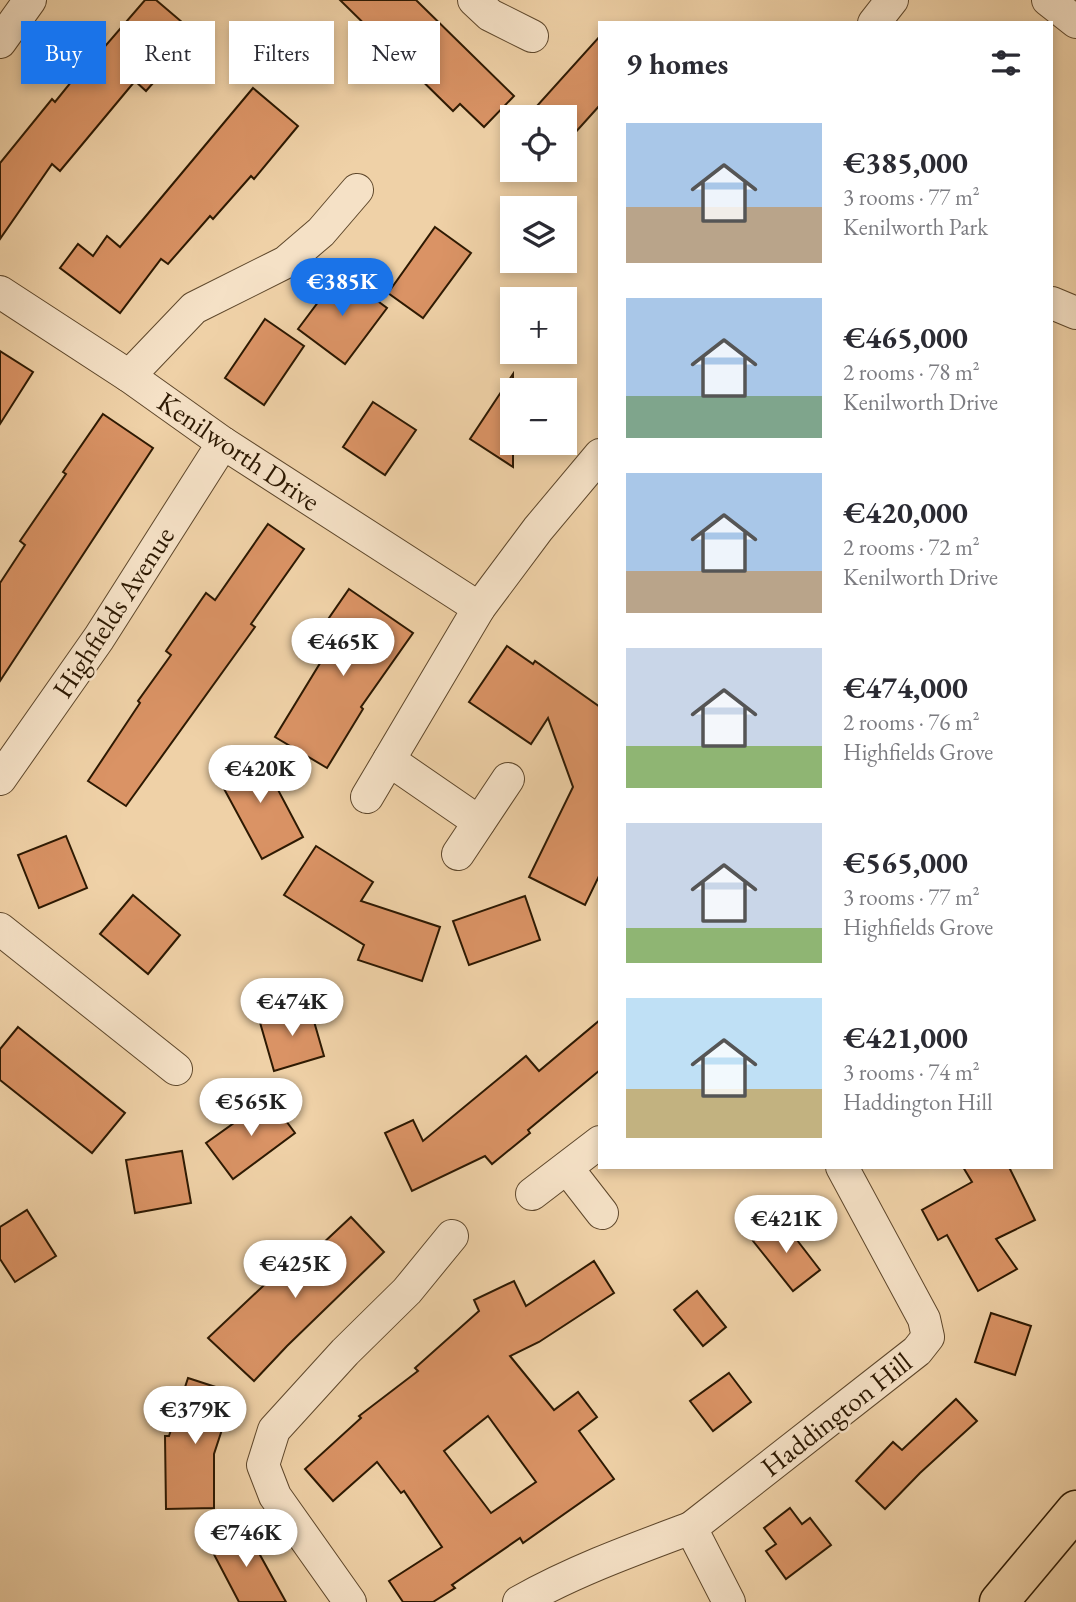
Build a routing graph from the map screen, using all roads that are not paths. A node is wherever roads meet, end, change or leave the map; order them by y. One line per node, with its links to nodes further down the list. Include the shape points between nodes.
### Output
1 (30, 0): 8 (street)
2 (474, 0): 7 (street, via 489,15)
3 (892, 0): 5 (street)
4 (1048, 0): 6 (street)
5 (876, 21)
6 (1076, 22)
7 (532, 36)
8 (0, 42)
9 (357, 190): 13 (street, via 321,232 286,262 194,308)
10 (0, 292): 13 (street, Kenilworth Drive)
11 (1053, 303): 12 (street)
12 (1076, 313)
13 (129, 376): 14 (street, Kenilworth Drive)
14 (223, 443): 16 (street, Kenilworth Drive); 18 (street, Highfields Avenue, via 99,638)
15 (598, 457): 16 (street)
16 (479, 608): 17 (street)
17 (389, 760): 20 (street); 21 (street)
18 (0, 779)
19 (508, 779): 21 (street)
20 (367, 797)
21 (480, 821): 22 (street)
22 (458, 854)
23 (0, 929): 24 (street)
24 (176, 1069)
25 (598, 1144): 26 (street)
26 (567, 1168): 28 (street); 29 (street)
27 (843, 1169): 32 (street, Haddington Hill, via 924,1319 928,1337 917,1351)
28 (532, 1194)
29 (602, 1213)
30 (452, 1236): 33 (street, via 407,1291 274,1430 263,1465 275,1496)
31 (1076, 1510): 36 (main road)
32 (691, 1528): 34 (street, Haddington Hill, via 611,1557); 35 (street)
33 (350, 1602)
34 (519, 1602)
35 (729, 1602)
36 (999, 1602)

